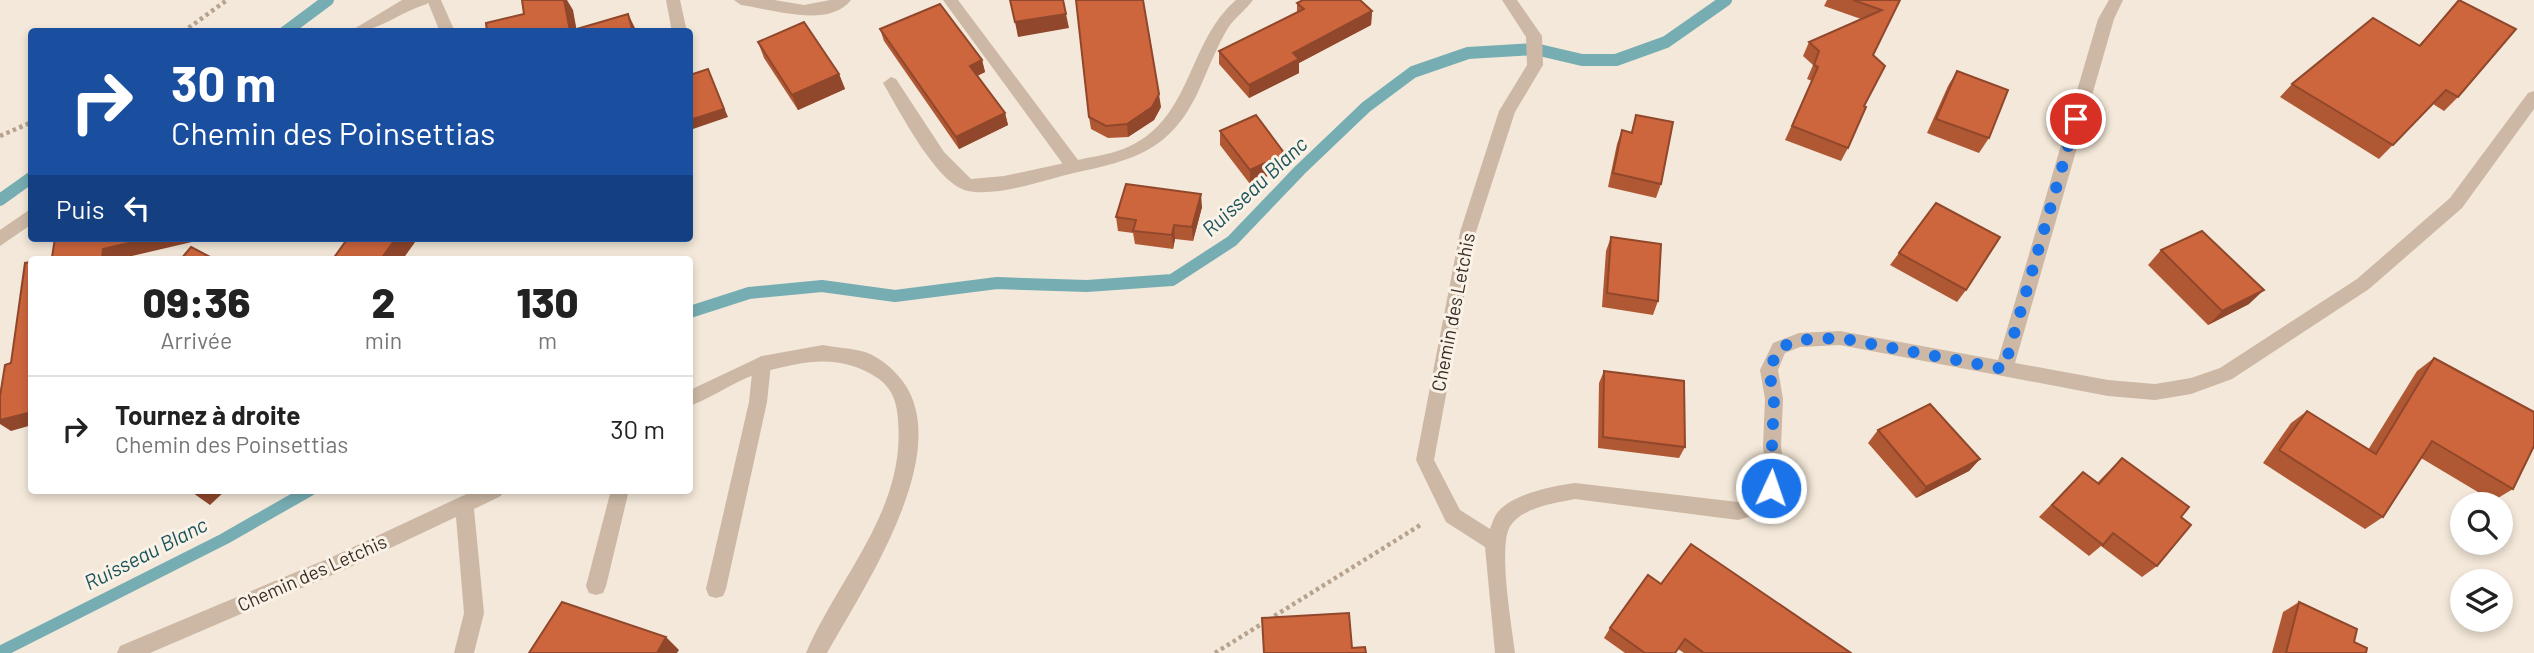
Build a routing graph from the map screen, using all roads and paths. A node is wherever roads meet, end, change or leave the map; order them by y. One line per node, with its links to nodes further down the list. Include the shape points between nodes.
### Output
1 (227, 0): 11 (path)
2 (422, 0): 12 (street, via 403,5)
3 (434, 0): 13 (street)
4 (673, 0): 14 (street)
5 (741, 0): 6 (street, via 802,12 822,11)
6 (844, 0)
7 (950, 0): 19 (street)
8 (1246, 0): 19 (street, via 1225,20 1175,122 1136,151)
9 (1509, 0): 28 (street, Chemin des Letchis, via 1534,36 1535,65 1507,111 1468,232 1425,460)
10 (2116, 0): 23 (street, via 2106,19)
11 (188, 28)
12 (363, 28)
13 (446, 28)
14 (679, 28)
15 (891, 83): 19 (street, via 959,183 979,186)
16 (2534, 97): 23 (street, via 2456,203 2363,284 2226,374 2191,386 2155,391 2108,388)
17 (28, 124): 18 (path)
18 (0, 136)
19 (1074, 167)
20 (28, 217): 21 (street)
21 (0, 239)
22 (762, 364): 24 (street); 31 (street, via 758,402); 34 (street, via 823,353 863,359 891,378 906,401 909,436 902,487 881,537)
23 (2004, 369): 29 (street, via 1840,338 1799,340 1779,348 1769,370 1775,472 1763,505 1738,511 1575,491 1525,504 1504,518)
24 (693, 397)
25 (485, 494): 27 (street, Chemin des Letchis)
26 (619, 494): 30 (street)
27 (464, 504): 32 (street, Chemin des Letchis); 33 (street, via 474,613)
28 (1453, 516): 29 (street); 35 (path, via 1428,521)
29 (1494, 542): 36 (street)
30 (596, 586)
31 (716, 589)
32 (127, 653)
33 (464, 653)
34 (816, 653)
35 (1215, 653)
36 (1505, 653)

